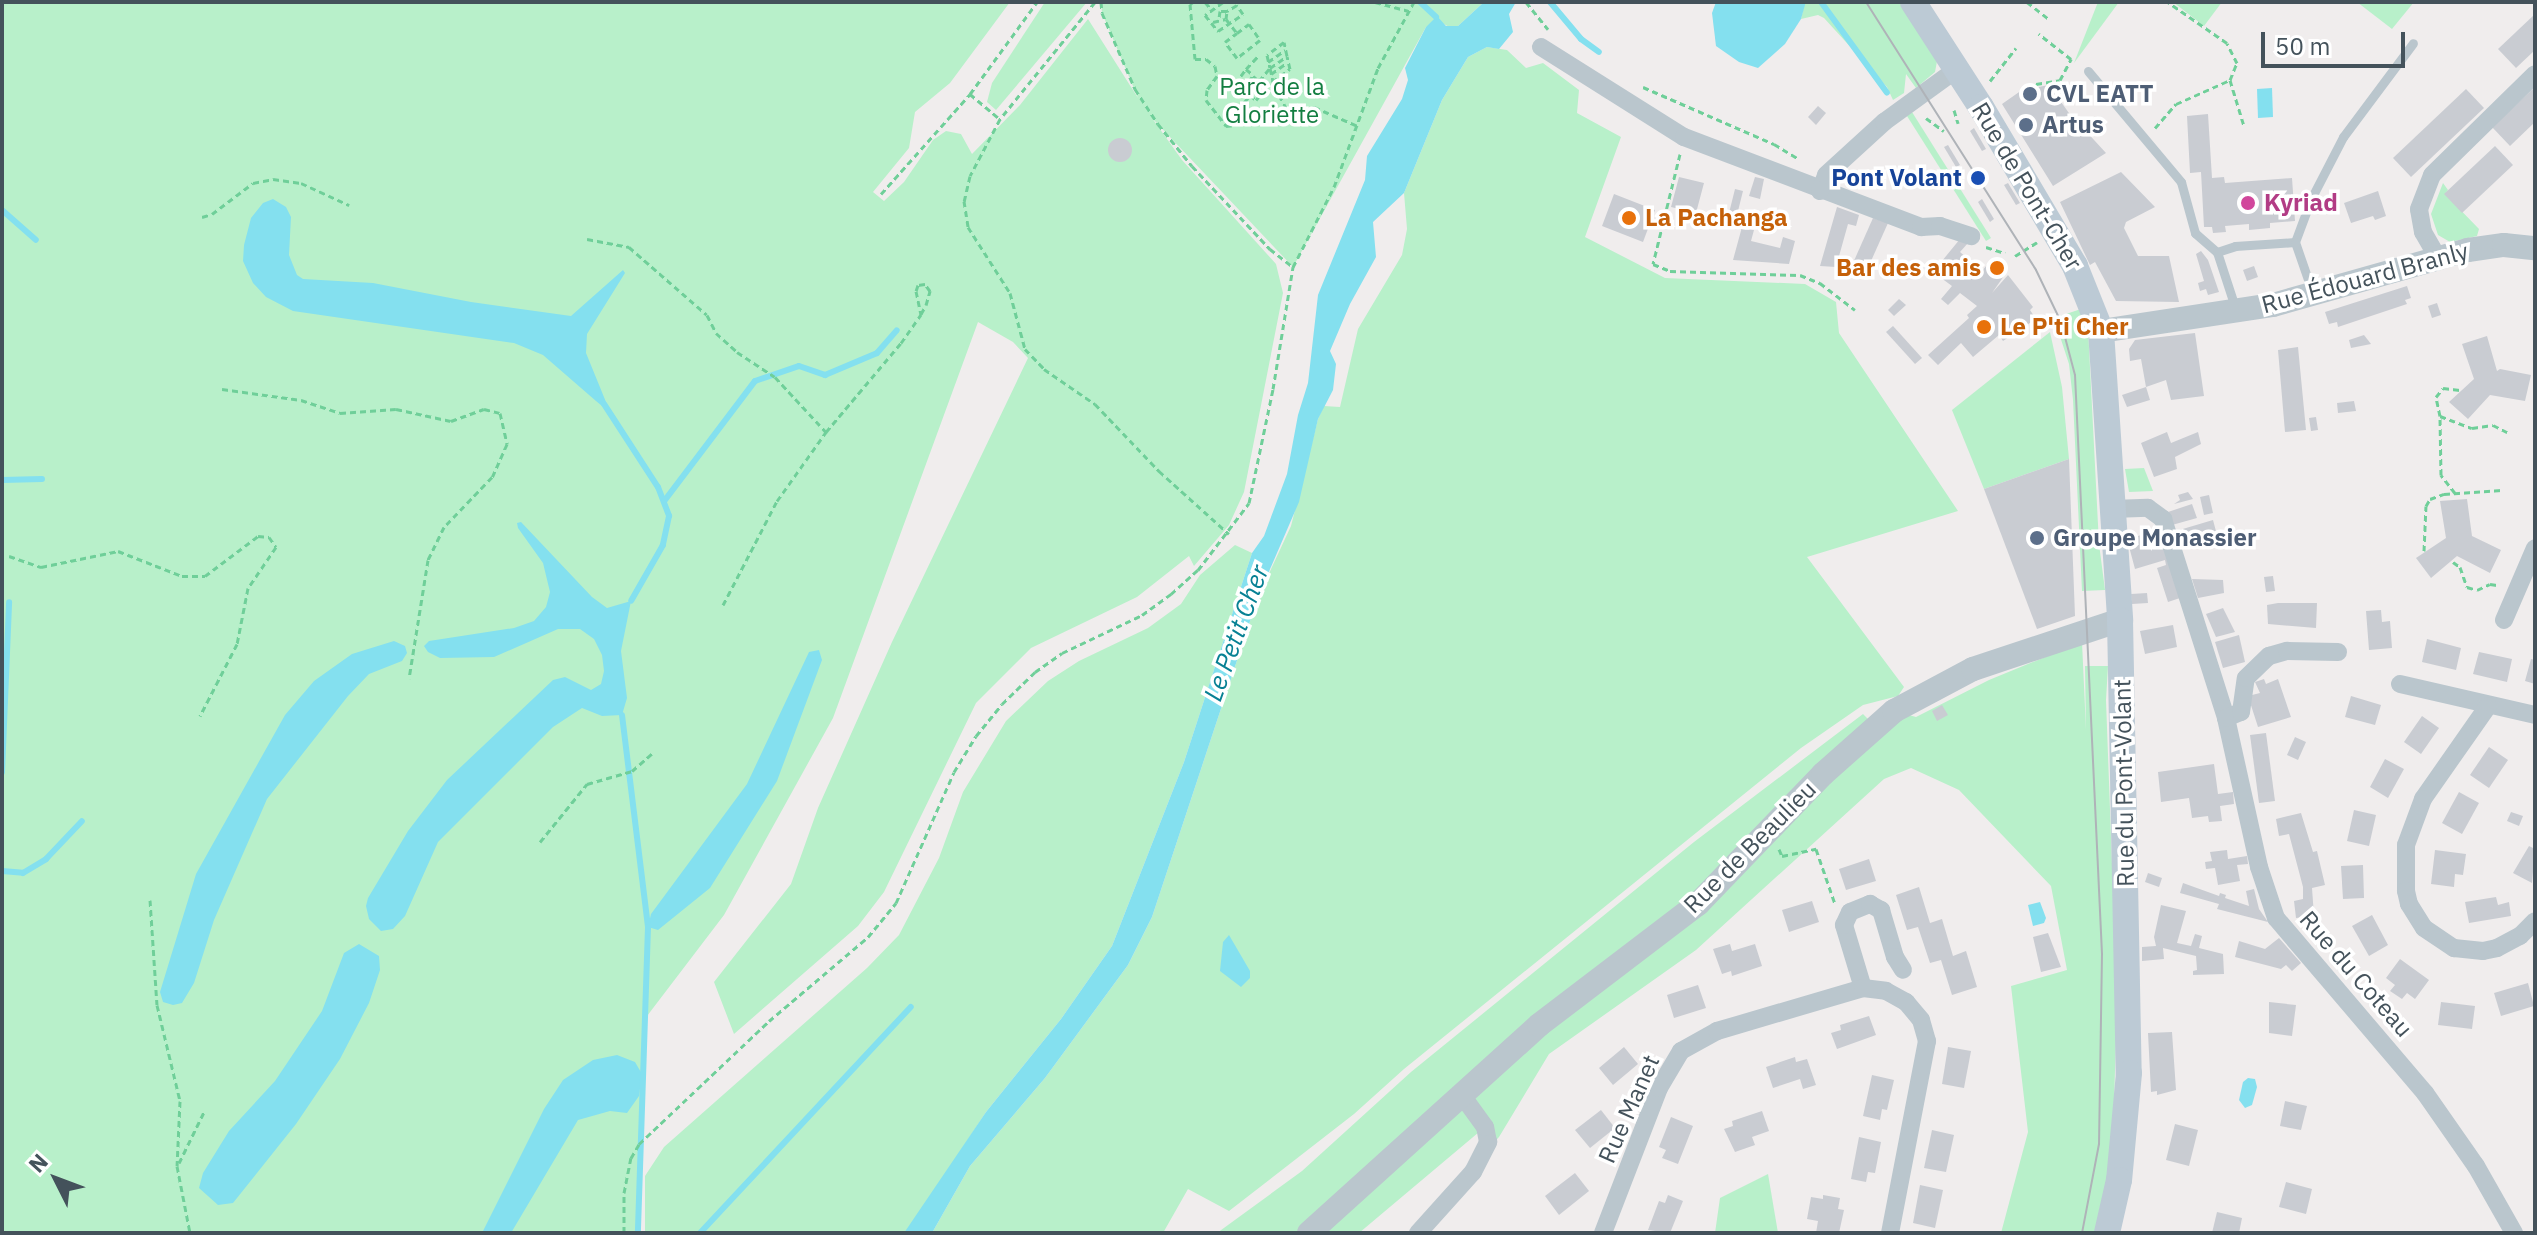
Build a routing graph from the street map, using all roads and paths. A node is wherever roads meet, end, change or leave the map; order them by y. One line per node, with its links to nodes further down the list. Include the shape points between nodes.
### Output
1 (1037, 2): 47 (path)
2 (1095, 2): 51 (path)
3 (1101, 2): 70 (path, via 1135,89 1158,124)
4 (1205, 2): 15 (path)
5 (1223, 2): 14 (path)
6 (1375, 2): 17 (path)
7 (1414, 2): 17 (path)
8 (1913, 2): 32 (main road, Rue de Pont-Cher)
9 (2027, 2): 20 (path)
10 (2168, 2): 40 (path, via 2227,43 2237,63)
11 (1191, 3): 48 (path, via 1195,59 1206,59 1217,71 1207,90 1209,106 1232,127)
12 (1237, 3): 16 (path); 22 (path, via 1243,14)
13 (1528, 4): 23 (path)
14 (1218, 9): 15 (path); 16 (path); 18 (path)
15 (1212, 10): 21 (path, via 1205,15)
16 (1227, 11): 19 (path)
17 (1408, 11): 53 (path, via 1378,68)
18 (1219, 18): 19 (path); 21 (path)
19 (1226, 19): 22 (path)
20 (2050, 20)
21 (1212, 23): 22 (path, via 1218,31)
22 (1230, 23): 24 (path)
23 (1548, 29): 26 (path); 28 (path)
24 (1237, 33): 24 (path, via 1249,24 1260,40 1237,58 1225,42)
25 (2039, 34): 45 (path, via 2071,59 2060,80)
26 (1559, 36)
27 (2413, 43): 65 (lane, via 2338,146)
28 (1541, 47): 56 (street)
29 (2016, 48): 44 (path)
30 (1259, 55): 35 (path)
31 (1287, 56): 33 (path); 34 (path); 34 (path, via 1284,42 1267,55)
32 (1950, 58): 58 (street); 75 (main road, Rue de Pont-Cher, via 2075,266)
33 (1288, 62): 37 (path); 42 (path, via 1290,69)
34 (1270, 68): 37 (path); 41 (path)
35 (1246, 69): 39 (path); 46 (path, via 1235,84)
36 (2088, 71): 57 (lane)
37 (1271, 74): 42 (path)
38 (2535, 74): 69 (street, via 2432,175 2419,209 2423,232)
39 (1253, 76): 41 (path); 46 (path)
40 (2230, 80): 54 (path); 57 (path, via 2176,104)
41 (1259, 81): 48 (path, via 1267,87 1256,100)
42 (1272, 82): 53 (path, via 1293,120 1314,107)
43 (1633, 82): 58 (path, via 1774,144)
44 (1985, 87)
45 (2036, 88)
46 (1242, 89): 48 (path)
47 (970, 94): 51 (path); 59 (path)
48 (1250, 95)
49 (1953, 102): 52 (path)
50 (1926, 118): 55 (path)
51 (1000, 119): 84 (path, via 970,176 964,201 968,227 1010,293 1025,349 1095,404)
52 (1958, 123)
53 (1358, 126): 70 (path)
54 (2244, 126)
55 (1944, 131)
56 (1684, 137): 58 (street); 72 (path, via 1653,264 1670,271 1800,275)
57 (2146, 141): 67 (lane, via 2186,191 2195,233)
58 (1823, 183): 62 (street, via 1921,227 1940,226)
59 (881, 194)
60 (349, 205): 61 (path, via 301,183 273,179 253,183)
61 (202, 217)
62 (1971, 236)
63 (587, 239): 79 (path, via 629,247 707,315 716,333 737,352 775,377)
64 (2040, 240): 68 (path)
65 (2295, 242): 67 (lane); 71 (lane)
66 (2535, 248): 69 (street, Rue Édouard Branly, via 2486,246)
67 (2217, 252): 73 (lane)
68 (2015, 256)
69 (2438, 258): 71 (street, Rue Édouard Branly)
70 (1293, 267): 84 (path, via 1253,490)
71 (2314, 295): 73 (street, Rue Édouard Branly)
72 (1855, 310)
73 (2236, 311): 75 (street, Rue Édouard Branly)
74 (921, 314): 74 (path, via 930,291 925,284 916,291); 79 (path)
75 (2101, 331): 83 (main road, Rue du Pont-Volant)
76 (222, 389): 94 (path, via 301,400 340,413 396,409 451,421 484,409 500,413 507,444 492,477 444,527 428,560)
77 (2460, 390): 78 (path, via 2440,389)
78 (2440, 416): 80 (path, via 2472,428 2493,425); 82 (path, via 2439,467)
79 (826, 432): 90 (path, via 777,501)
80 (2507, 432)
81 (2502, 490): 82 (path)
82 (2455, 493): 86 (path, via 2428,502)
83 (2112, 509): 91 (main road, Rue du Pont-Volant); 99 (street, Rue du Coteau, via 2148,508 2163,519)
84 (1229, 534): 112 (path, via 1171,594 1142,615 1062,653 1002,704 954,772 896,903 868,937 769,1021 639,1144 624,1193)
85 (2535, 548): 89 (street)
86 (2424, 551)
87 (9, 556): 98 (path, via 41,567 118,551 182,576 205,576 258,536 269,537 276,547 248,588 237,644)
88 (2453, 562): 89 (path, via 2472,590 2495,584)
89 (2515, 594): 92 (street)
90 (723, 605)
91 (2120, 620): 108 (street, Rue de Beaulieu, via 1973,669 1894,711 1823,774 1698,904 1539,1025); 117 (main road, Rue du Pont-Volant, via 2129,1073 2119,1180)
92 (2504, 620)
93 (2338, 652): 99 (street, via 2269,656 2246,678 2241,712)
94 (409, 678)
95 (2400, 684): 96 (street)
96 (2488, 706): 97 (street); 105 (street, via 2423,799 2406,845 2406,891 2424,928 2454,948 2497,948)
97 (2535, 715)
98 (200, 716)
99 (2226, 718): 118 (street, Rue du Coteau, via 2276,918 2425,1093)
100 (654, 752): 101 (path, via 626,774 587,784)
101 (540, 842)
102 (1782, 856): 104 (path, via 1816,849 1836,906)
103 (150, 900): 110 (path, via 157,1005 180,1101)
104 (1846, 915): 106 (street, via 1870,904 1881,910); 107 (street, via 1844,925)
105 (2535, 921)
106 (1903, 970)
107 (1863, 988): 115 (street, Rue Manet, via 1717,1031 1681,1051 1659,1088); 116 (street, via 1886,991 1906,1002 1921,1020 1927,1041)
108 (1463, 1097): 113 (street, Rue de Beaulieu); 114 (street, via 1485,1127 1485,1152)
109 (205, 1110): 110 (path)
110 (177, 1166): 111 (path)
111 (190, 1233)
112 (624, 1233)
113 (1309, 1233)
114 (1418, 1233)
115 (1603, 1233)
116 (1890, 1233)
117 (2107, 1233)
118 (2514, 1233)

